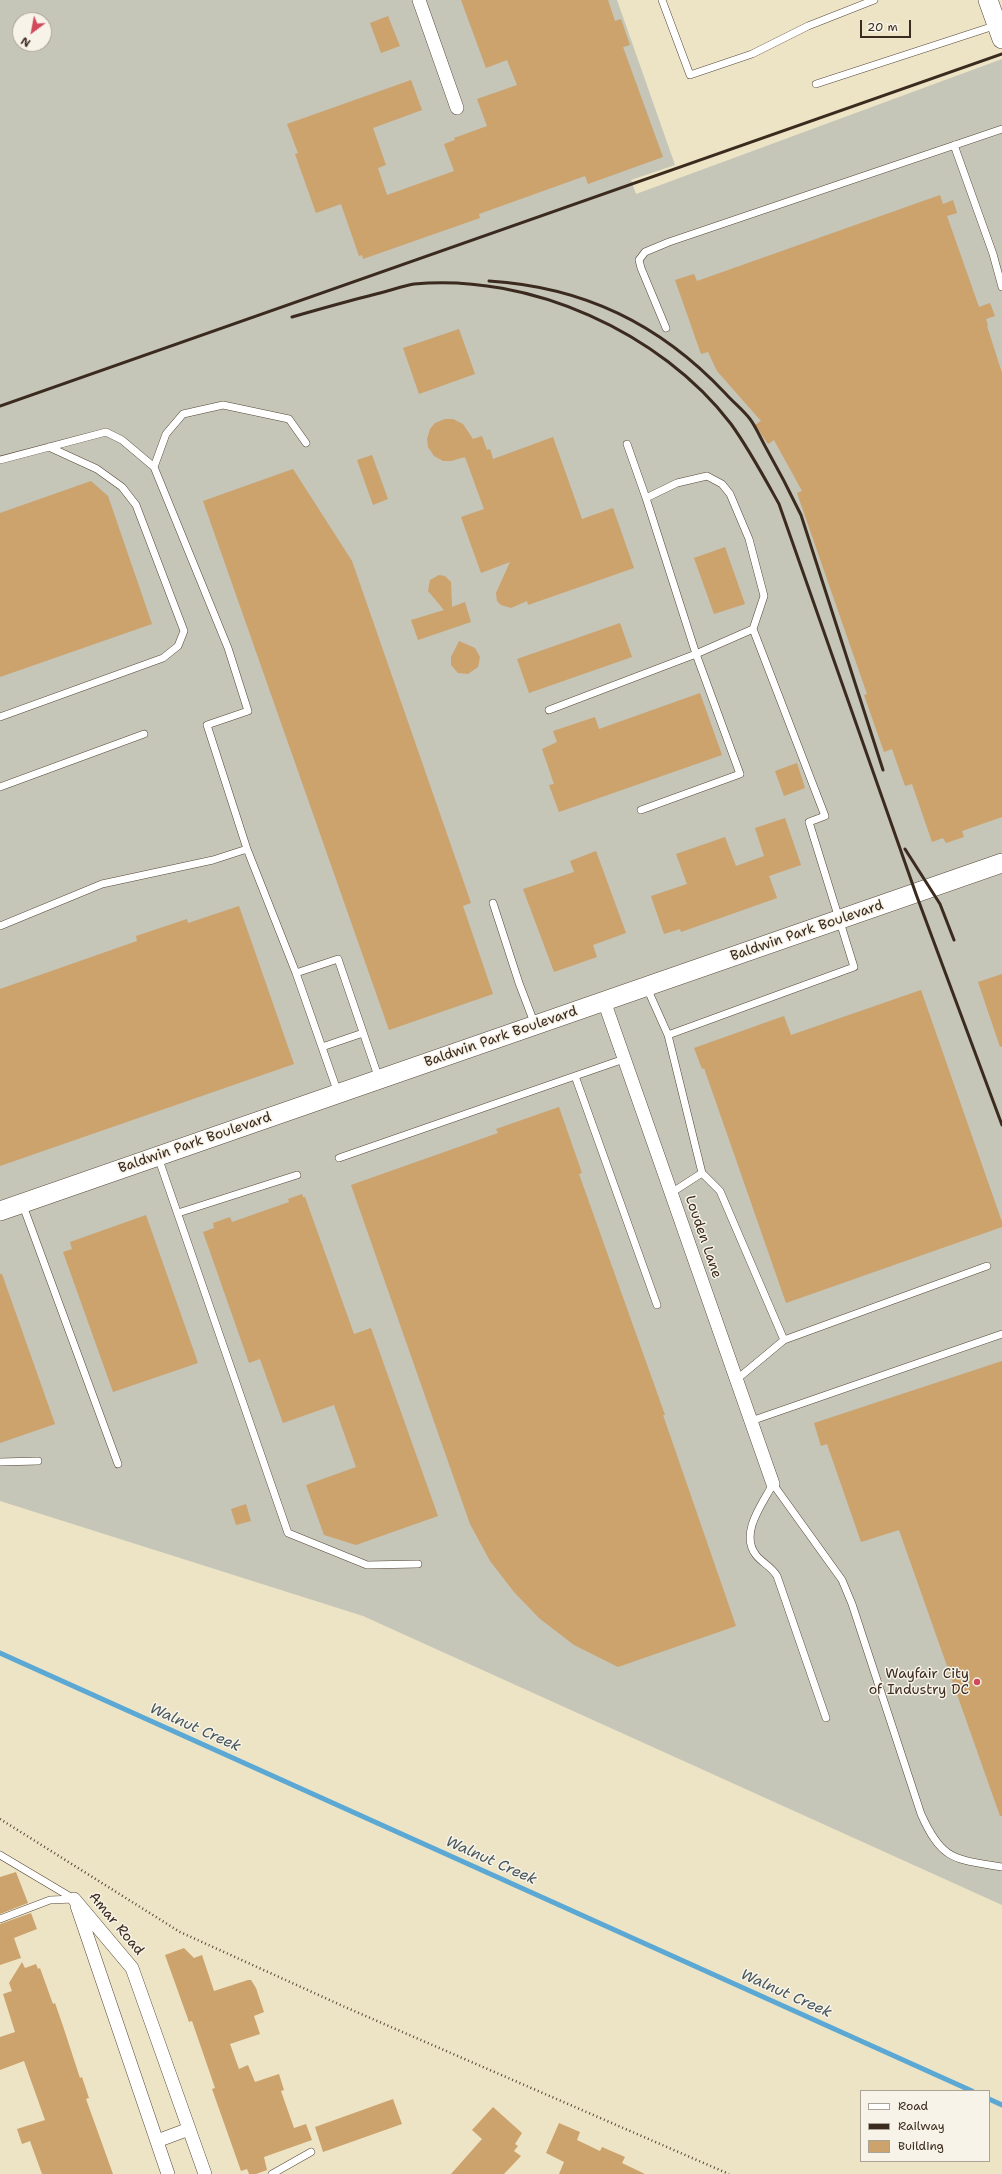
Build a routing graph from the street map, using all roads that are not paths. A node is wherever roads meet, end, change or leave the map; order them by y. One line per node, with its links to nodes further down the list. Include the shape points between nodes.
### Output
1 (419, 0): 7 (street)
2 (662, 0): 3 (lane, via 690,75 752,54 808,26)
3 (874, 0)
4 (988, 0): 5 (main road)
5 (999, 32): 6 (lane)
6 (816, 84)
7 (457, 108)
8 (1002, 129): 9 (lane)
9 (954, 145): 10 (lane, via 993,254); 11 (lane, via 645,252 639,260 640,268)
10 (1002, 287)
11 (666, 328)
12 (306, 443): 16 (lane, via 289,419 223,405 183,414 166,434)
13 (627, 444): 17 (lane)
14 (49, 446): 15 (lane); 16 (lane, via 106,432 122,440); 21 (lane, via 97,469 122,487 136,505 184,631 178,646 164,658)
15 (0, 460)
16 (154, 467): 25 (lane, via 228,648 248,711 208,725)
17 (646, 498): 18 (lane, via 678,483 707,476 722,484 730,494 749,539 764,596); 19 (lane)
18 (754, 629): 19 (lane); 28 (lane, via 825,816 809,822)
19 (696, 654): 20 (lane); 24 (lane, via 740,774)
20 (549, 710)
21 (0, 717)
22 (144, 734): 23 (lane)
23 (0, 787)
24 (641, 810)
25 (247, 849): 29 (lane, via 213,860 102,884); 30 (lane)
26 (1002, 863): 28 (main road, Baldwin Park Boulevard)
27 (493, 903): 33 (lane)
28 (841, 920): 31 (main road, Baldwin Park Boulevard); 35 (lane, via 854,967)
29 (0, 926)
30 (296, 973): 34 (lane, via 338,959); 36 (lane)
31 (647, 986): 32 (main road, Baldwin Park Boulevard); 35 (lane)
32 (604, 1001): 33 (main road, Baldwin Park Boulevard); 37 (street, Louden Lane)
33 (535, 1025): 39 (main road, Baldwin Park Boulevard)
34 (363, 1033): 36 (lane); 39 (lane)
35 (668, 1035): 43 (lane)
36 (322, 1047): 40 (lane)
37 (624, 1059): 38 (lane); 45 (street, Louden Lane)
38 (575, 1076): 42 (lane); 50 (lane)
39 (379, 1079): 40 (main road, Baldwin Park Boulevard)
40 (338, 1093): 41 (main road, Baldwin Park Boulevard)
41 (158, 1156): 46 (main road, Baldwin Park Boulevard); 48 (lane)
42 (339, 1158)
43 (702, 1173): 45 (lane); 52 (lane, via 720,1191)
44 (297, 1175): 48 (lane)
45 (671, 1193): 53 (street, Louden Lane)
46 (22, 1203): 47 (main road, Baldwin Park Boulevard); 57 (lane)
47 (0, 1211)
48 (178, 1213): 59 (lane, via 288,1533 367,1565)
49 (987, 1266): 52 (lane)
50 (657, 1305)
51 (1002, 1334): 54 (lane)
52 (784, 1340): 53 (lane)
53 (736, 1380): 54 (street, Louden Lane)
54 (751, 1421): 58 (street, Louden Lane)
55 (38, 1461): 56 (lane)
56 (0, 1462)
57 (118, 1464)
58 (772, 1484): 60 (lane, via 752,1525 750,1540 756,1555 769,1565 777,1576); 62 (lane, via 842,1580 921,1814 933,1840 945,1852 955,1857)
59 (418, 1564)
60 (826, 1718)
61 (0, 1855): 63 (lane)
62 (1002, 1867)
63 (74, 1899): 64 (lane, via 50,1900); 65 (street, Amar Road, via 132,1968); 66 (street, Amar Road)
64 (0, 1919)
65 (189, 2129): 66 (street); 69 (street, Amar Road)
66 (157, 2141): 68 (street, Amar Road)
67 (310, 2152): 70 (lane)
68 (168, 2174)
69 (205, 2174)
70 (272, 2174)

